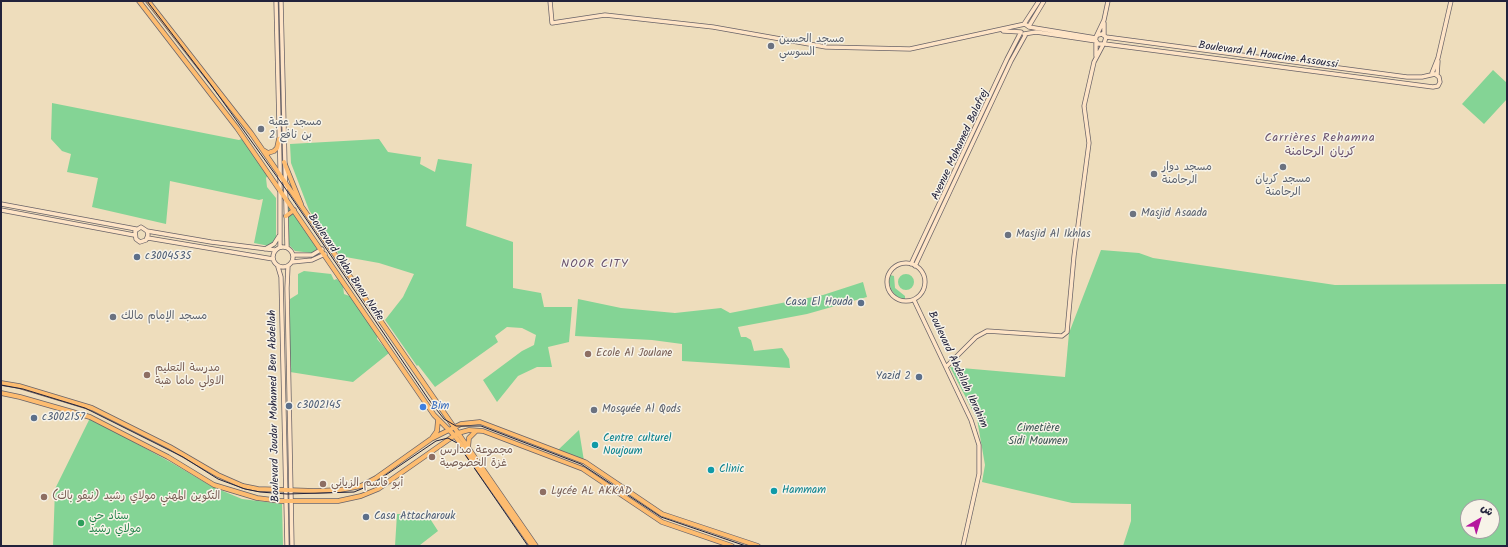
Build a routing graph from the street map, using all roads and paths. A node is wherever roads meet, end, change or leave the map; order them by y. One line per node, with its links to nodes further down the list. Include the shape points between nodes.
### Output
1 (139, 1): 28 (main road, Boulevard Okba Bnou Nafie, via 221,105)
2 (148, 1): 24 (main road, Boulevard Okba Bnou Nafie)
3 (276, 1): 23 (street)
4 (281, 1): 25 (street)
5 (550, 1): 13 (street, via 552,24 606,15 713,27 821,46 904,50)
6 (1039, 1): 11 (street)
7 (1044, 1): 12 (street)
8 (1108, 1): 10 (street)
9 (1451, 1): 19 (street)
10 (1104, 20): 15 (street); 16 (street)
11 (1023, 25): 12 (street); 13 (street); 14 (street)
12 (1029, 27): 14 (street); 16 (street)
13 (1002, 31): 14 (street)
14 (1024, 33): 16 (street); 49 (street, Avenue Mohamed Balafrej)
15 (1105, 36): 16 (street, Boulevard Al Houcine Assoussi); 17 (street); 20 (street, Boulevard Al Houcine Assoussi, via 1399,77 1415,78)
16 (1096, 39): 17 (street, Boulevard Al Houcine Assoussi); 18 (street)
17 (1104, 44): 18 (street); 22 (street, Boulevard Al Houcine Assoussi)
18 (1096, 58): 53 (street, via 1084,106 1090,143 1066,334 1062,336 988,331 976,337)
19 (1438, 58): 20 (street); 21 (street)
20 (1430, 74): 21 (street); 22 (street, via 1426,81)
21 (1437, 75): 22 (street, via 1439,85)
22 (1429, 86)
23 (279, 139): 24 (main road, via 274,151 268,153); 26 (street)
24 (263, 150): 26 (main road, Boulevard Okba Bnou Nafie)
25 (284, 162): 27 (street); 33 (main road)
26 (280, 176): 27 (main road, Boulevard Okba Bnou Nafie); 28 (street)
27 (285, 184): 29 (street); 33 (main road, Boulevard Okba Bnou Nafie)
28 (279, 189): 29 (main road, Boulevard Okba Bnou Nafie); 38 (street)
29 (285, 197): 32 (main road, Boulevard Okba Bnou Nafie); 34 (street)
30 (1, 204): 35 (street)
31 (1, 210): 37 (street)
32 (294, 210): 34 (main road); 42 (main road, Boulevard Okba Bnou Nafie)
33 (303, 210): 57 (main road, Boulevard Okba Bnou Nafie)
34 (286, 216): 41 (street)
35 (136, 229): 36 (street, via 144,228); 37 (street)
36 (147, 231): 39 (street); 43 (street)
37 (134, 235): 39 (street, via 140,242)
38 (280, 235): 40 (street); 43 (street, via 270,247)
39 (148, 238): 47 (street)
40 (280, 247): 41 (street); 44 (street)
41 (287, 248): 46 (street)
42 (322, 249): 45 (main road, Boulevard Okba Bnou Nafie); 46 (street, via 312,255)
43 (261, 250): 44 (street)
44 (275, 250): 47 (street)
45 (325, 254): 48 (street, via 312,260); 56 (main road, Boulevard Okba Bnou Nafie)
46 (293, 255): 48 (street)
47 (273, 259): 51 (street)
48 (292, 262): 50 (street)
49 (913, 265): 52 (street, via 924,276 925,285 921,294); 52 (street, via 901,263 893,268 886,282 888,290 896,300)
50 (288, 266): 51 (street); 65 (street, Boulevard Joudar Mohamed Ben Abdellah)
51 (278, 267): 66 (street, Boulevard Joudar Mohamed Ben Abdellah, via 281,277)
52 (914, 300): 53 (street, Boulevard Abdellah Ibrahim)
53 (946, 367): 68 (street, Boulevard Abdellah Ibrahim, via 972,420 980,453 978,480)
54 (1, 383): 66 (main road, via 92,408 243,486)
55 (1, 393): 67 (main road, via 90,417 168,457 214,485 257,498)
56 (438, 420): 60 (main road, Boulevard Okba Bnou Nafie); 63 (main road, via 437,430)
57 (450, 421): 58 (main road); 59 (main road, Boulevard Okba Bnou Nafie)
58 (461, 424): 59 (main road); 74 (main road, via 485,424 585,462 662,514)
59 (454, 427): 60 (main road); 62 (main road, Boulevard Okba Bnou Nafie)
60 (450, 430): 62 (main road, Boulevard Okba Bnou Nafie); 63 (main road)
61 (478, 430): 62 (main road); 64 (main road, via 469,438); 73 (main road, via 579,468 662,522)
62 (457, 435): 64 (main road, Boulevard Okba Bnou Nafie); 67 (main road, via 372,492 338,501); 71 (main road, Boulevard Okba Bnou Nafie)
63 (432, 439): 65 (main road, via 361,486 340,490)
64 (468, 449): 72 (main road, Boulevard Okba Bnou Nafie)
65 (292, 490): 66 (main road); 67 (street, Boulevard Joudar Mohamed Ben Abdellah)
66 (286, 491): 67 (street, Boulevard Joudar Mohamed Ben Abdellah)
67 (289, 502): 69 (street, Boulevard Joudar Mohamed Ben Abdellah); 70 (street, Boulevard Joudar Mohamed Ben Abdellah)
68 (962, 545)
69 (287, 546)
70 (292, 546)
71 (532, 546)
72 (536, 546)
73 (732, 546)
74 (758, 546)

